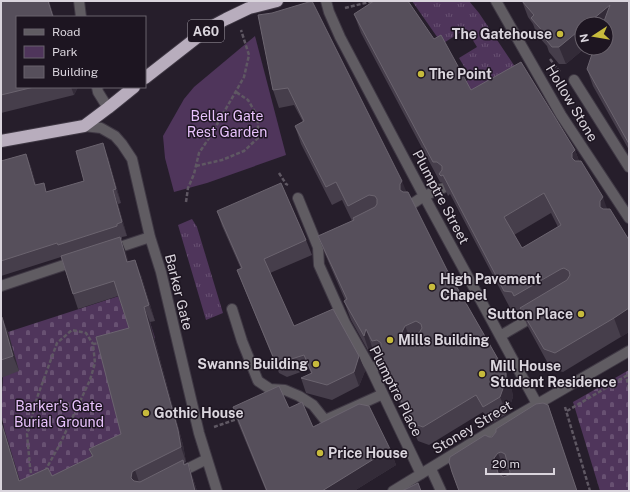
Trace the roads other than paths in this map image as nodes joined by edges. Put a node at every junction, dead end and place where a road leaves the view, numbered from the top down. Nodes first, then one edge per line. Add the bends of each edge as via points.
1 (79, 1) edge
2 (277, 1) edge
3 (326, 1) edge
4 (496, 1) edge
5 (81, 16) edge
6 (146, 77) edge
7 (574, 80) road end
8 (97, 88) edge
9 (133, 88) edge
10 (108, 108) junction
11 (84, 126) junction
12 (1, 141) edge
13 (629, 167) edge
14 (596, 168) junction
15 (585, 175) edge
16 (443, 188) edge
17 (424, 196) junction
18 (298, 198) dead end
19 (412, 204) edge
20 (625, 216) edge
21 (150, 237) junction
22 (103, 253) edge
23 (88, 258) edge
24 (1, 286) edge
25 (232, 309) dead end
26 (545, 310) edge
27 (500, 336) junction
28 (629, 351) edge
29 (382, 364) edge
30 (371, 369) junction
31 (383, 394) junction
32 (537, 404) junction
33 (491, 431) junction
34 (494, 442) edge
35 (206, 460) junction
36 (431, 468) junction
37 (421, 474) junction
38 (171, 477) edge
39 (217, 491) edge
40 (392, 491) edge
41 (440, 491) edge

1 - 5 street
2 - 6 highway, A60 via 249,8 210,28
3 - 17 street, Plumptre Street via 340,37
4 - 14 street, Hollow Stone via 561,115
7 - 13 street via 623,149
8 - 10 street
9 - 10 highway
10 - 11 highway
11 - 12 highway
11 - 21 street, Barker Gate via 101,128 115,136 132,159
14 - 15 street
14 - 20 street, Hollow Stone
16 - 17 street
17 - 19 street
17 - 27 street, Plumptre Street
18 - 30 street, Plumptre Place via 318,247 319,265 345,323
21 - 22 street
21 - 35 street, Barker Gate via 161,272
23 - 24 street
25 - 31 street via 258,381 270,389 284,390 299,396 313,405 325,420
26 - 27 street
27 - 32 street, Plumptre Street
28 - 32 street, Stoney Street
29 - 30 street
30 - 31 street, Plumptre Place
31 - 37 street, Plumptre Place
32 - 33 street, Stoney Street
33 - 34 street
33 - 36 street, Stoney Street
35 - 38 street
35 - 39 street, Barker Gate
36 - 37 street, Stoney Street
36 - 41 street
37 - 40 street, Stoney Street

